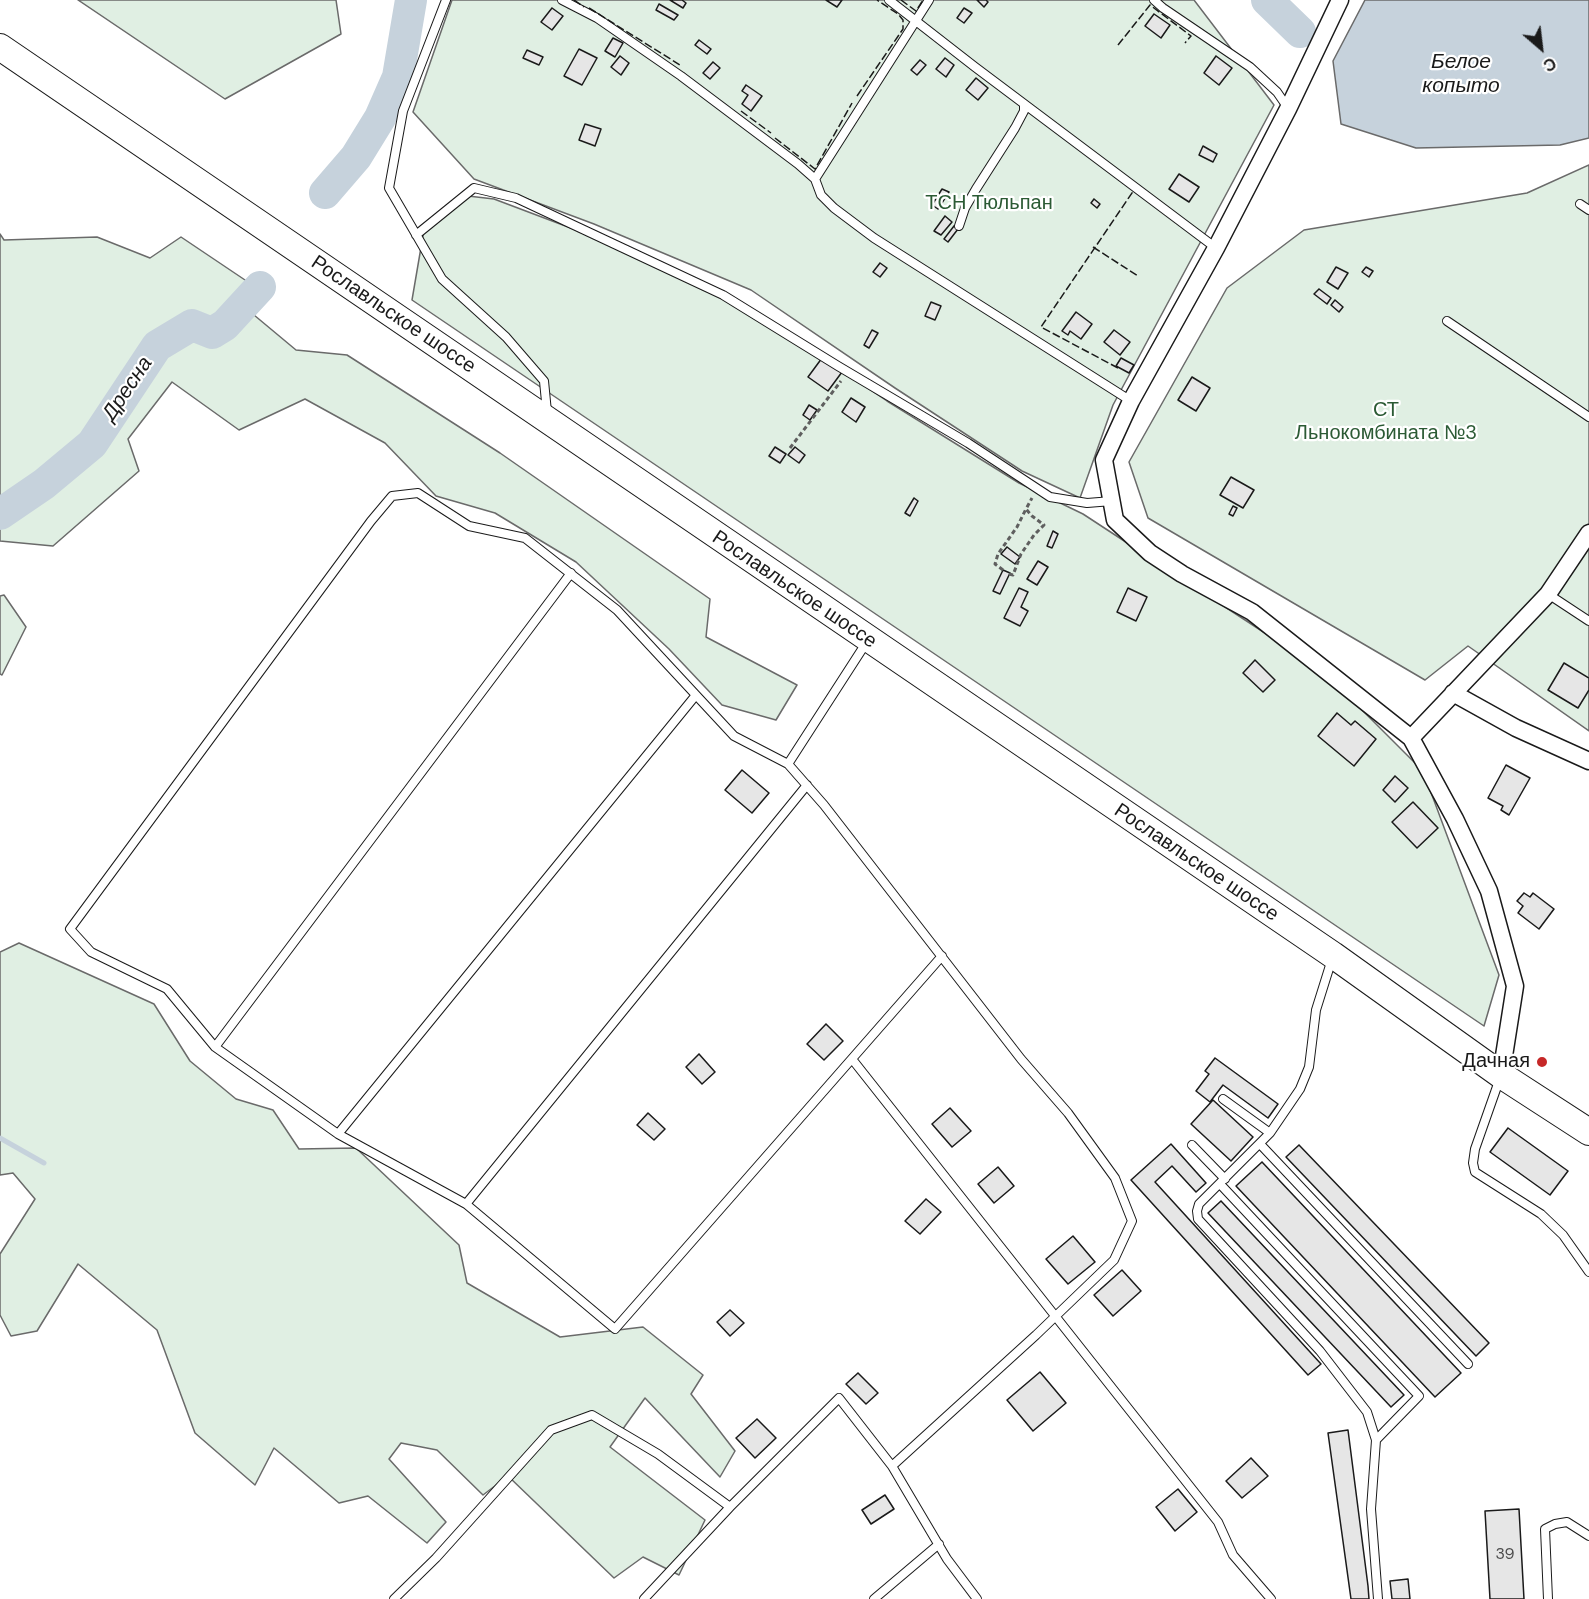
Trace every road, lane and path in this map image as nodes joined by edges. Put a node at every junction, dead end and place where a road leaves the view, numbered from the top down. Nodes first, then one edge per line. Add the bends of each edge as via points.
1 (446, 0) edge
2 (562, 0) edge
3 (889, 0) edge
4 (929, 0) edge
5 (1154, 0) edge
6 (1340, 0) edge
7 (915, 21) junction
8 (0, 47) edge
9 (1024, 104) junction
10 (1288, 109) junction
11 (815, 179) junction
12 (1580, 204) dead end
13 (1589, 210) edge
14 (959, 226) dead end
15 (416, 235) junction
16 (1216, 248) junction
17 (1447, 321) dead end
18 (848, 372) junction
19 (1131, 401) junction
20 (1589, 417) edge
21 (547, 421) junction
22 (790, 448) dead end
23 (1039, 489) junction
24 (1112, 501) junction
25 (1026, 509) junction
26 (1589, 533) edge
27 (1003, 570) dead end
28 (571, 573) junction
29 (1009, 574) dead end
30 (1548, 594) junction
31 (1589, 621) edge
32 (868, 640) junction
33 (1453, 693) junction
34 (696, 694) junction
35 (1411, 738) junction
36 (1589, 761) edge
37 (788, 764) junction
38 (807, 785) junction
39 (1333, 955) junction
40 (942, 956) junction
41 (215, 1047) junction
42 (852, 1059) junction
43 (1501, 1075) junction
44 (1223, 1099) dead end
45 (1589, 1132) edge
46 (1270, 1133) junction
47 (338, 1134) junction
48 (1260, 1144) junction
49 (1192, 1145) dead end
50 (1222, 1181) junction
51 (466, 1204) junction
52 (1589, 1272) edge
53 (1056, 1316) junction
54 (1468, 1364) dead end
55 (1376, 1440) junction
56 (892, 1466) junction
57 (730, 1507) junction
58 (1589, 1536) edge
59 (939, 1544) junction
60 (394, 1599) edge
61 (644, 1599) edge
62 (874, 1599) edge
63 (977, 1599) edge
64 (1271, 1599) edge
65 (1378, 1599) edge
66 (1548, 1599) edge

1 - 15 lane via 403,111 389,188
2 - 11 lane via 597,18 681,76
3 - 7 lane
4 - 7 lane
5 - 10 lane via 1250,68 1277,92
6 - 10 street
7 - 9 lane
7 - 11 lane
8 - 21 main road, Рославльское шоссе
9 - 14 lane via 1016,128 965,208
9 - 16 lane
10 - 16 street
11 - 19 lane via 821,195 834,208 874,238
12 - 13 lane
15 - 18 lane via 474,188 516,198 723,295
15 - 21 lane via 442,279 506,337 544,381
16 - 19 street
17 - 20 lane
18 - 22 path
18 - 23 lane
19 - 24 street via 1104,460
21 - 32 main road, Рославльское шоссе
23 - 24 lane via 1050,497 1087,503
23 - 25 path
24 - 35 street via 1116,520 1150,553 1252,612
25 - 27 path via 994,564
25 - 29 path via 1044,525 1021,554 1013,575
26 - 30 street
28 - 34 lane via 617,610
28 - 41 lane
28 - 41 lane via 525,538 469,526 418,493 393,496 371,521 70,929 91,952 167,989
30 - 31 lane
30 - 33 street
32 - 37 lane
32 - 39 main road, Рославльское шоссе
33 - 35 street
33 - 36 street via 1516,728
34 - 37 lane via 734,736
34 - 47 lane
35 - 43 street via 1489,891 1515,986
37 - 38 lane
38 - 40 lane
38 - 51 lane
39 - 43 main road, Рославльское шоссе
39 - 46 lane via 1316,1010 1309,1067 1300,1089
40 - 42 lane
40 - 53 lane via 1115,1178 1132,1221 1114,1260
41 - 47 lane
42 - 51 lane via 615,1329
42 - 53 lane
43 - 45 main road, Рославльское шоссе
43 - 52 lane via 1475,1149 1475,1172 1541,1214 1563,1235
44 - 46 lane
46 - 48 lane
47 - 51 lane
48 - 50 lane
48 - 54 lane
49 - 50 lane
50 - 55 lane via 1198,1204 1198,1219 1320,1351 1367,1412
50 - 55 lane via 1419,1396
53 - 56 lane
53 - 64 lane via 1218,1522 1233,1556
55 - 65 lane via 1371,1509
56 - 57 lane via 839,1398
56 - 59 lane
57 - 60 lane via 658,1454 592,1415 551,1430
57 - 61 lane
58 - 66 lane via 1567,1522 1545,1529
59 - 62 lane
59 - 63 lane

